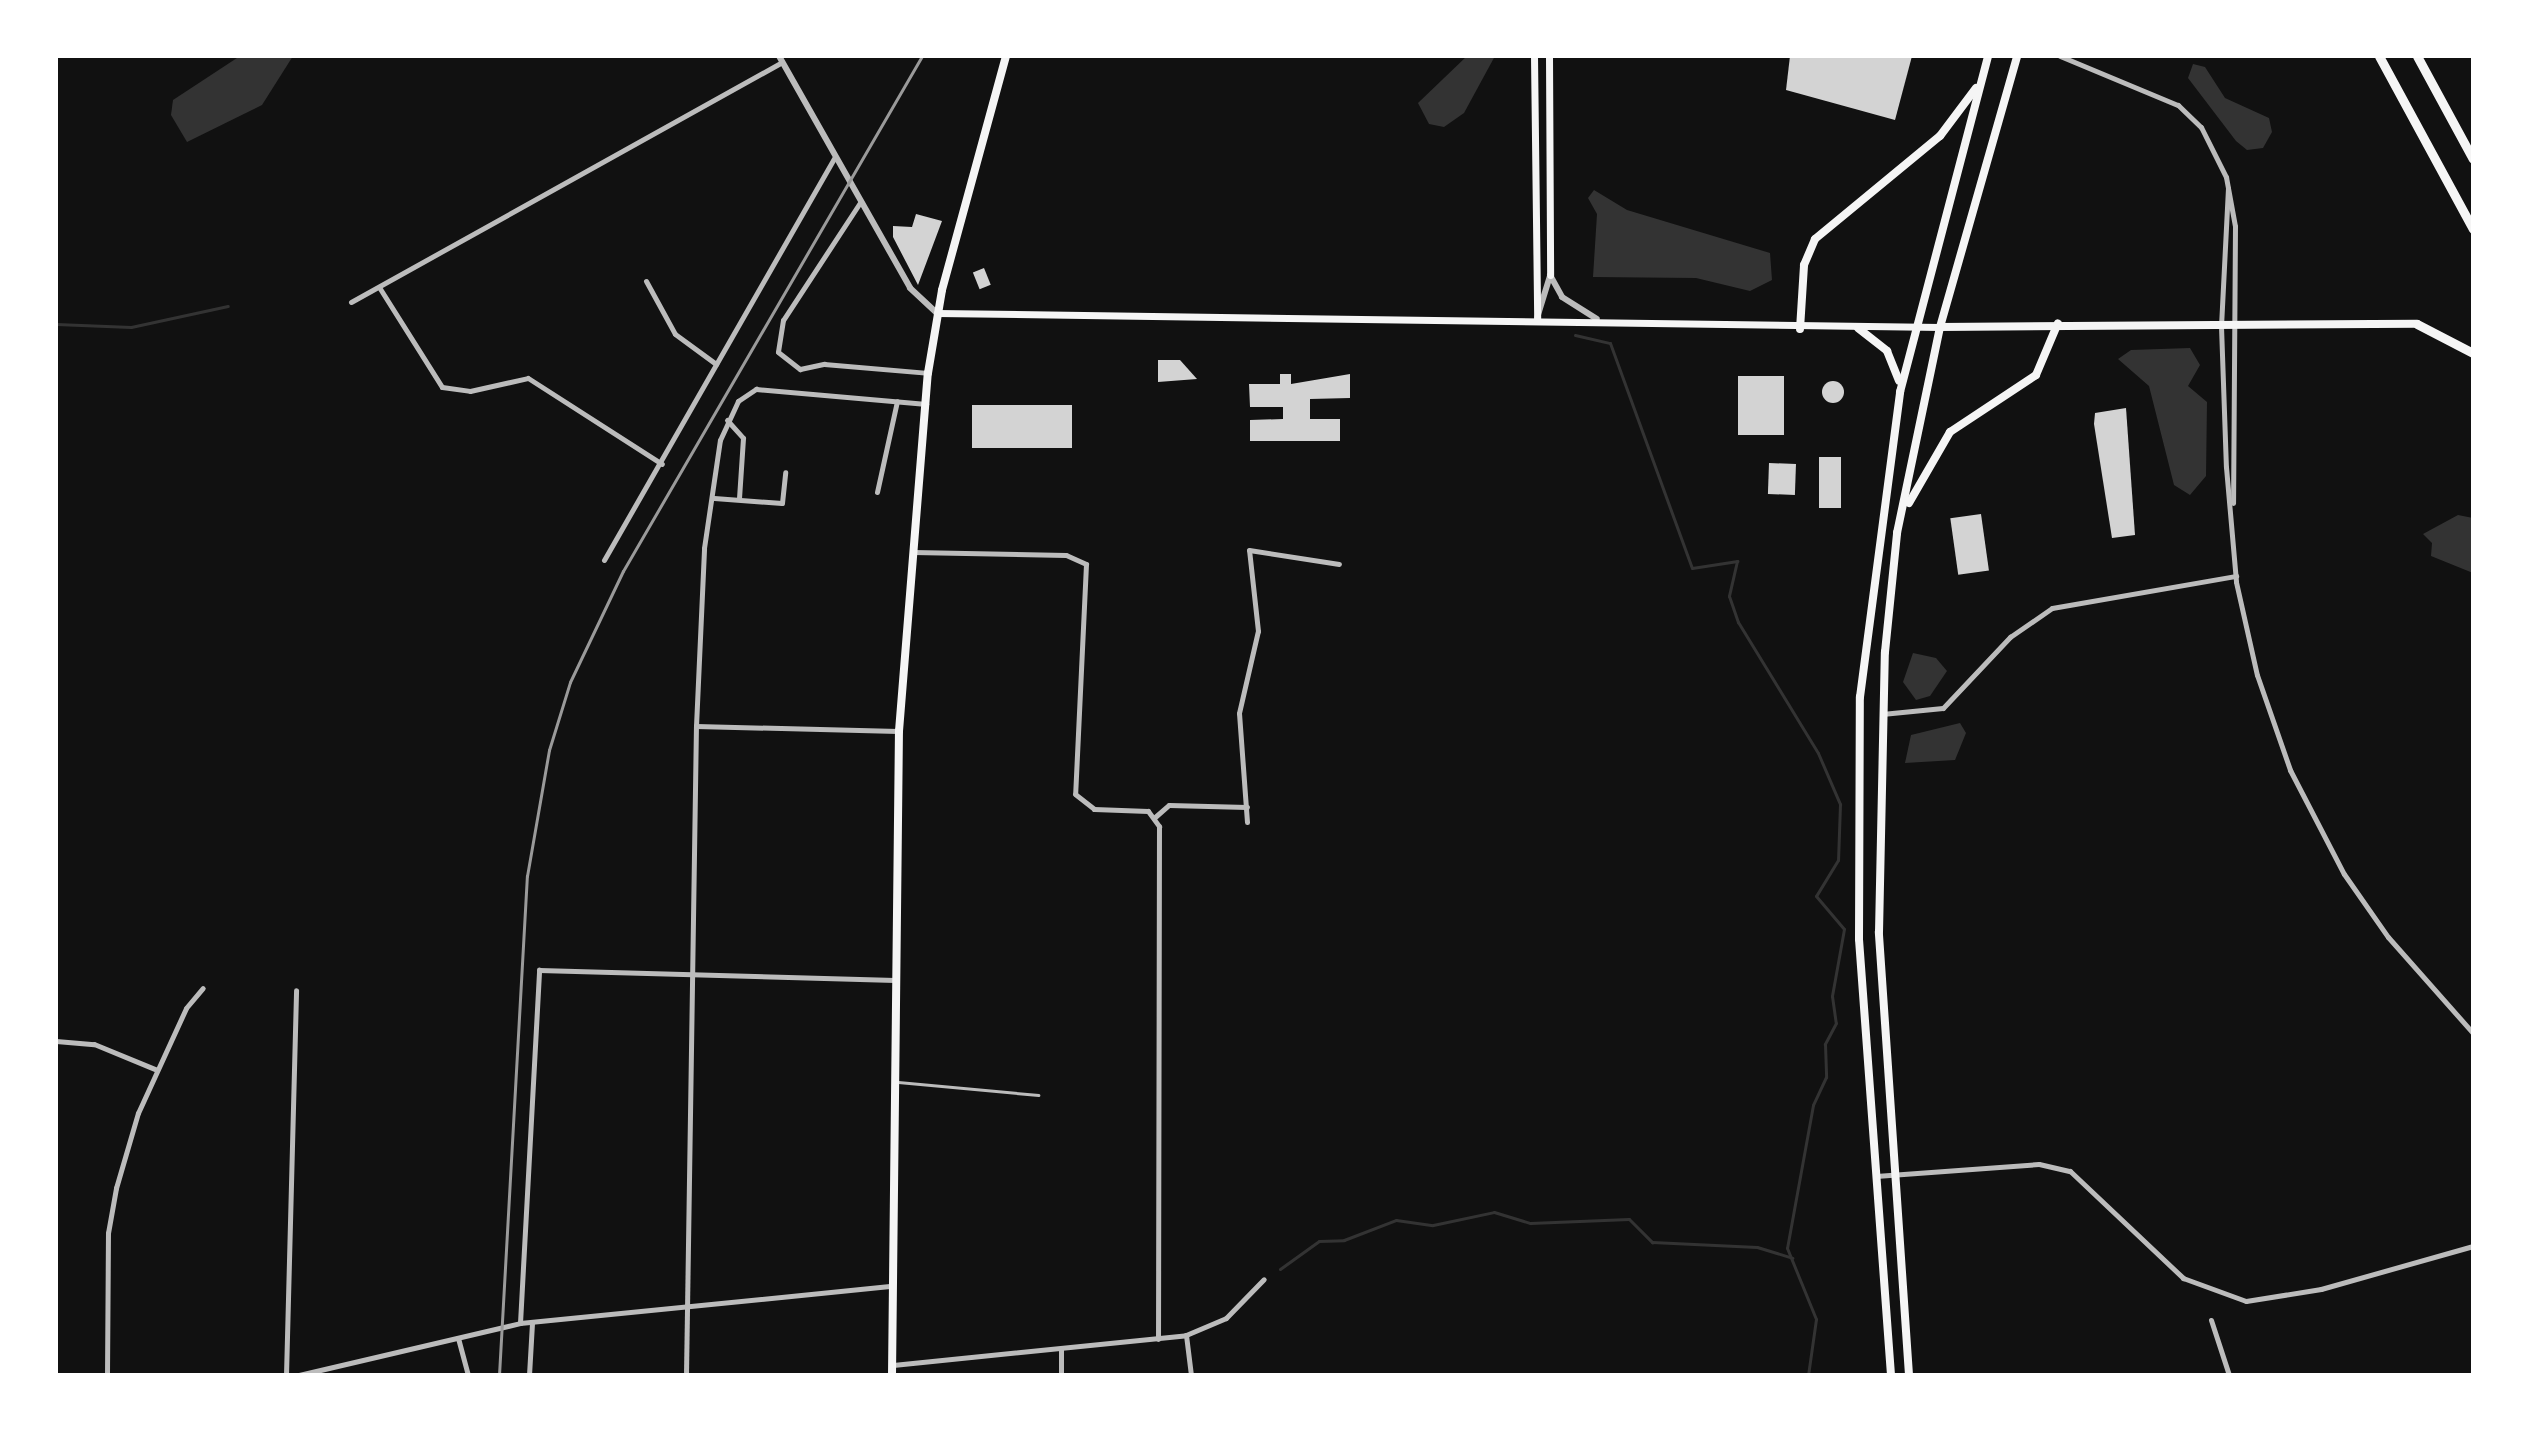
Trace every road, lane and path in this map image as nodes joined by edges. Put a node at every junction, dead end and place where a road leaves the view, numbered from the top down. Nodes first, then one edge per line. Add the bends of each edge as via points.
1 (1006, 56) edge
2 (1534, 56) edge
3 (1549, 56) edge
4 (1988, 56) edge
5 (2017, 56) edge
6 (2060, 56) edge
7 (2379, 56) edge
8 (2417, 56) edge
9 (781, 59) edge
10 (1982, 76) junction
11 (835, 156) junction
12 (2473, 159) edge
13 (2228, 188) junction
14 (861, 201) junction
15 (2473, 229) edge
16 (1550, 275) junction
17 (646, 281) dead end
18 (379, 287) junction
19 (351, 302) dead end
20 (937, 313) junction
21 (1537, 318) junction
22 (1597, 319) junction
23 (2058, 323) junction
24 (2417, 324) joint
25 (2236, 325) junction
26 (2221, 326) junction
27 (1914, 327) junction
28 (1940, 327) junction
29 (1858, 328) junction
30 (1800, 329) junction
31 (2473, 353) edge
32 (716, 364) junction
33 (928, 373) junction
34 (1900, 392) junction
35 (897, 401) junction
36 (926, 404) junction
37 (727, 420) junction
38 (662, 464) junction
39 (785, 472) dead end
40 (877, 492) dead end
41 (714, 498) junction
42 (739, 499) junction
43 (2232, 523) junction
44 (1897, 533) junction
45 (912, 552) junction
46 (604, 560) dead end
47 (1339, 564) dead end
48 (2236, 576) junction
49 (1881, 714) junction
50 (696, 726) junction
51 (899, 731) junction
52 (1247, 807) junction
53 (1156, 820) junction
54 (1247, 822) dead end
55 (691, 974) junction
56 (895, 980) junction
57 (203, 988) dead end
58 (296, 990) dead end
59 (2473, 1033) edge
60 (56, 1041) edge
61 (157, 1070) junction
62 (894, 1081) junction
63 (1038, 1095) dead end
64 (1896, 1173) junction
65 (1875, 1176) junction
66 (2473, 1246) edge
67 (1264, 1279) dead end
68 (892, 1286) junction
69 (687, 1306) junction
70 (2211, 1320) dead end
71 (520, 1323) junction
72 (532, 1323) junction
73 (1186, 1335) junction
74 (458, 1338) junction
75 (1158, 1339) junction
76 (1061, 1349) junction
77 (892, 1370) edge
78 (107, 1375) edge
79 (286, 1375) edge
80 (299, 1375) edge
81 (468, 1375) edge
82 (529, 1375) edge
83 (686, 1375) edge
84 (1061, 1375) edge
85 (1191, 1375) edge
86 (1891, 1375) edge
87 (1909, 1375) edge
88 (2229, 1375) edge

1 - 20 main road
2 - 21 main road
3 - 16 main road
4 - 10 main road
5 - 28 main road
6 - 13 street via 2178,105 2201,127
7 - 15 highway
8 - 12 highway
9 - 11 street
9 - 18 street
10 - 27 main road
10 - 30 main road via 1940,136 1815,239 1804,265
11 - 14 street
11 - 32 street
13 - 25 street
13 - 26 street
14 - 20 street via 910,288
14 - 33 street via 783,320 778,352 800,369 824,364
16 - 21 street
16 - 22 street via 1561,296
17 - 32 street via 675,334
18 - 19 street
18 - 38 street via 442,387 460,392 518,378 538,382 580,417
20 - 21 main road
20 - 33 main road
21 - 22 main road
22 - 30 main road
23 - 26 main road
23 - 28 main road
23 - 44 main road via 2036,375 1937,446
24 - 25 main road
24 - 31 highway
25 - 26 main road
25 - 43 street
26 - 43 street
27 - 28 main road
27 - 29 main road
27 - 34 main road
28 - 44 main road
29 - 30 main road
29 - 34 main road via 1896,364
32 - 38 street
33 - 36 main road
34 - 65 main road via 1860,708 1859,939
35 - 36 street
35 - 37 street via 756,389
35 - 40 street
36 - 45 main road
37 - 41 street
37 - 42 street via 743,438
38 - 46 street
39 - 42 street via 782,503
41 - 42 street
41 - 50 street via 704,548
43 - 48 street
44 - 49 main road
45 - 51 main road
45 - 53 street via 1066,555 1086,564 1074,785 1078,800 1094,809 1141,809
47 - 52 street via 1249,550 1258,631 1239,713
48 - 49 street via 2059,605 2026,623 1943,708
48 - 59 street via 2269,714 2316,824 2382,929
49 - 64 main road via 1879,932
50 - 51 street
50 - 55 street
51 - 56 main road
52 - 53 street via 1172,804
52 - 54 street
53 - 75 street
55 - 56 street
55 - 69 street
55 - 71 street via 539,970
56 - 62 main road
57 - 61 street
58 - 79 street
60 - 61 street via 94,1044
61 - 78 street via 127,1143 108,1233
62 - 63 lane
62 - 68 main road
64 - 65 street
64 - 66 street via 2039,1164 2070,1171 2183,1278 2246,1301 2336,1285
64 - 87 main road
65 - 86 main road
67 - 73 street via 1229,1316
68 - 69 street
68 - 77 main road
69 - 72 street
69 - 83 street
70 - 88 street
71 - 72 street
71 - 74 street
72 - 82 street
73 - 75 street
73 - 85 street
74 - 80 street
74 - 81 street
75 - 76 street
76 - 77 street
76 - 84 street

